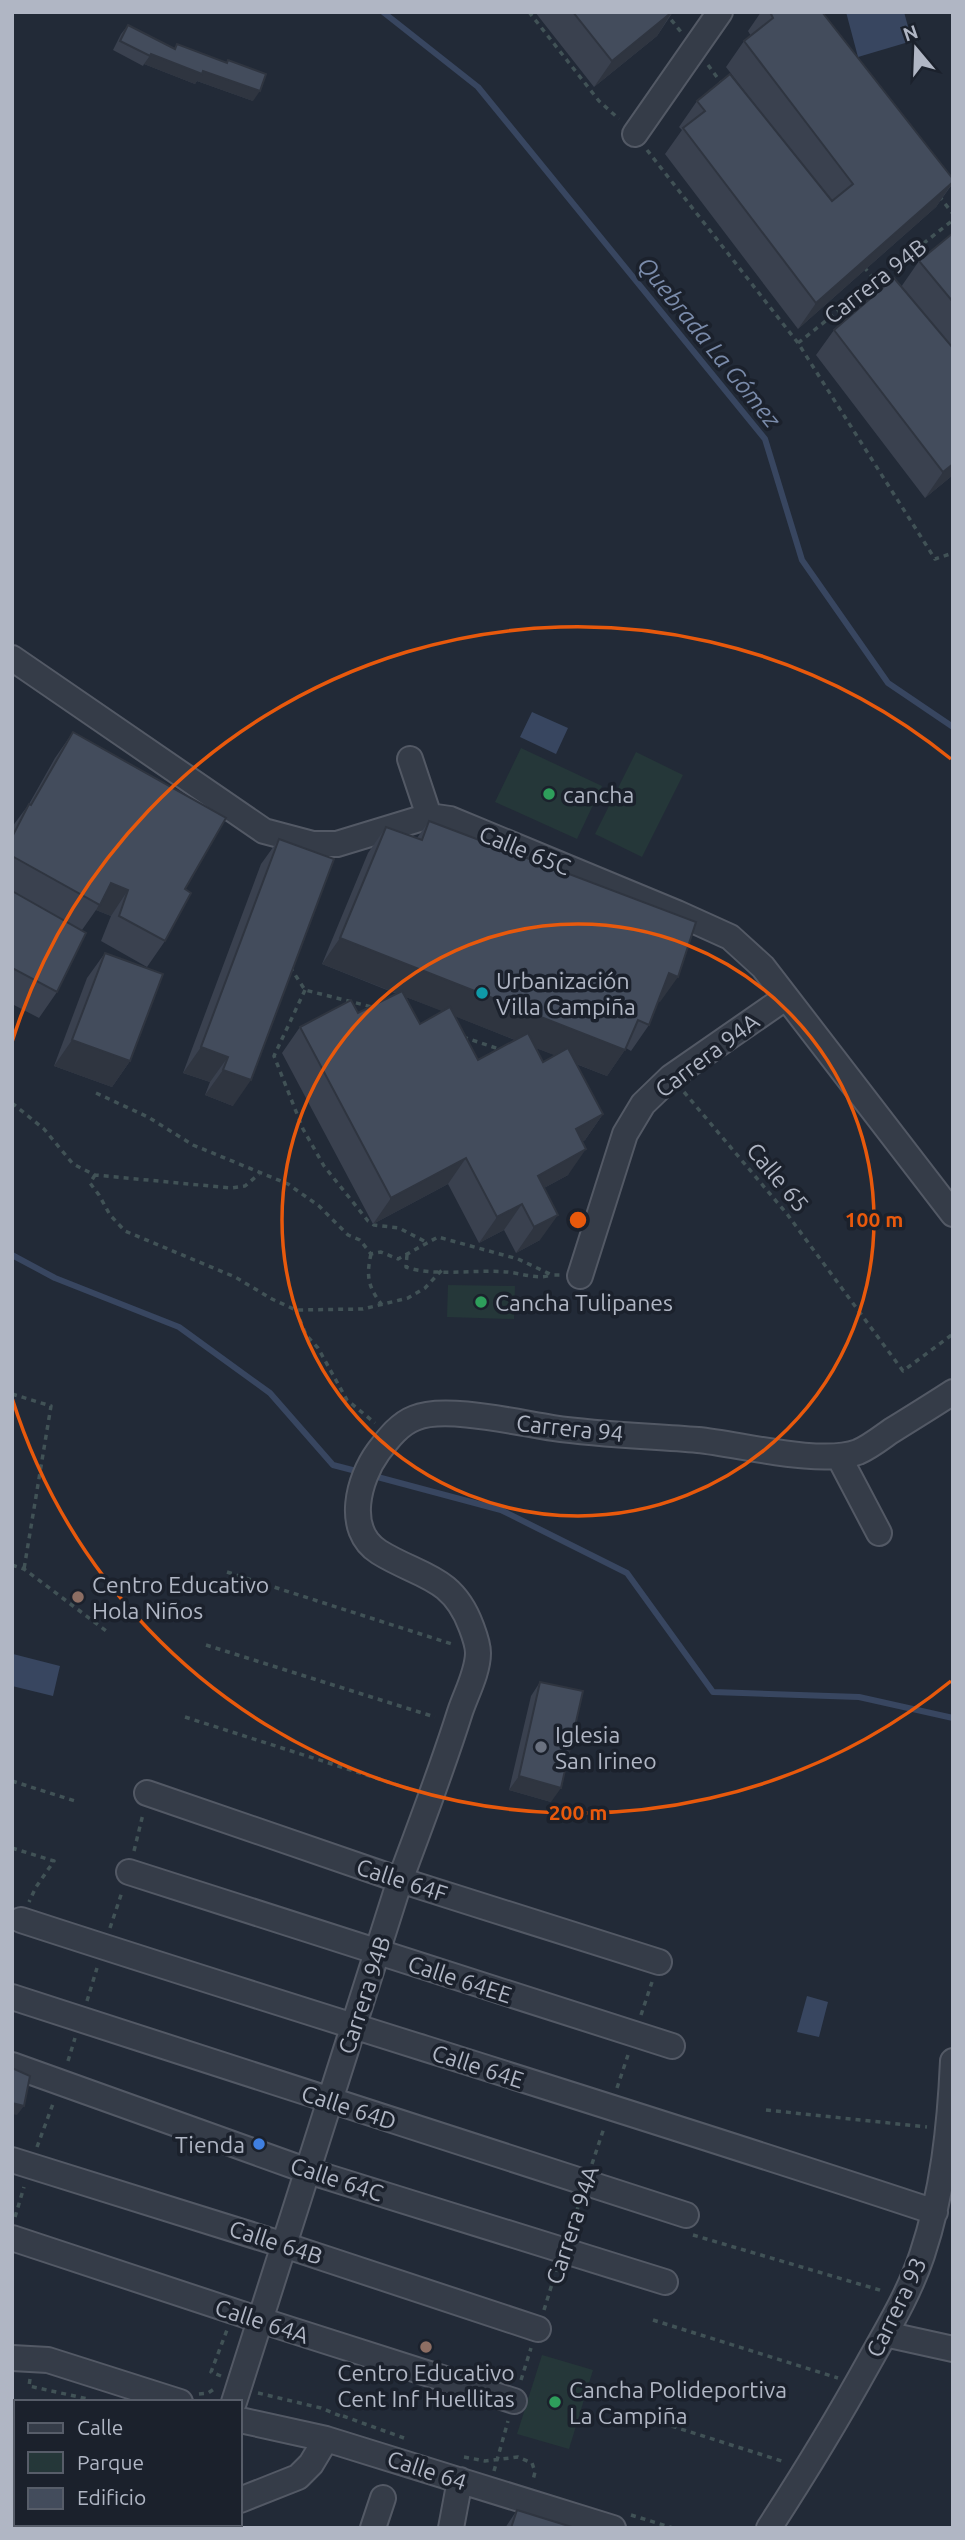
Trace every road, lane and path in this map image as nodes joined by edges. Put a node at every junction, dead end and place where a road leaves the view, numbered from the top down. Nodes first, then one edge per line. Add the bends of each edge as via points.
1 (529, 12) edge
2 (665, 12) edge
3 (720, 12) edge
4 (694, 48) junction
5 (727, 90) edge
6 (635, 134) junction
7 (937, 192) edge
8 (953, 214) edge
9 (953, 220) edge
10 (859, 260) edge
11 (875, 281) junction
12 (884, 291) edge
13 (798, 343) junction
14 (953, 553) edge
15 (12, 659) edge
16 (410, 759) dead end
17 (429, 816) junction
18 (289, 965) edge
19 (305, 990) junction
20 (785, 998) junction
21 (382, 1010) edge
22 (461, 1036) edge
23 (514, 1054) edge
24 (671, 1077) junction
25 (96, 1093) dead end
26 (12, 1103) edge
27 (259, 1174) junction
28 (95, 1175) junction
29 (953, 1214) edge
30 (426, 1242) junction
31 (371, 1254) junction
32 (407, 1255) junction
33 (442, 1270) junction
34 (552, 1275) junction
35 (580, 1276) joint
36 (382, 1305) junction
37 (296, 1310) junction
38 (953, 1334) edge
39 (953, 1392) edge
40 (12, 1394) edge
41 (379, 1451) junction
42 (839, 1457) junction
43 (879, 1532) dead end
44 (12, 1565) edge
45 (23, 1569) junction
46 (227, 1572) dead end
47 (109, 1633) dead end
48 (206, 1645) dead end
49 (478, 1652) junction
50 (185, 1717) dead end
51 (456, 1724) junction
52 (12, 1781) edge
53 (147, 1793) dead end
54 (432, 1796) junction
55 (75, 1801) dead end
56 (12, 1848) edge
57 (54, 1861) dead end
58 (129, 1872) dead end
59 (400, 1880) junction
60 (21, 1920) dead end
61 (377, 1953) junction
62 (659, 1962) joint
63 (12, 1997) edge
64 (354, 2026) junction
65 (635, 2035) junction
66 (671, 2046) dead end
67 (953, 2062) edge
68 (12, 2065) edge
69 (330, 2101) junction
70 (610, 2108) junction
71 (766, 2110) dead end
72 (950, 2129) junction
73 (12, 2160) edge
74 (308, 2171) junction
75 (586, 2183) junction
76 (935, 2212) junction
77 (683, 2223) joint
78 (12, 2238) edge
79 (284, 2245) junction
80 (563, 2250) junction
81 (665, 2282) dead end
82 (905, 2297) junction
83 (234, 2312) junction
84 (260, 2320) junction
85 (653, 2320) dead end
86 (537, 2329) junction
87 (885, 2334) junction
88 (12, 2340) edge
89 (953, 2349) edge
90 (12, 2358) edge
91 (48, 2360) junction
92 (857, 2384) junction
93 (236, 2395) edge
94 (187, 2398) edge
95 (514, 2401) junction
96 (624, 2411) dead end
97 (344, 2416) junction
98 (242, 2420) edge
99 (331, 2440) junction
100 (415, 2442) dead end
101 (459, 2468) junction
102 (808, 2469) junction
103 (528, 2488) dead end
104 (489, 2490) junction
105 (383, 2498) dead end
106 (242, 2499) edge
107 (373, 2528) edge
108 (451, 2528) edge
109 (613, 2528) edge
110 (769, 2528) edge

1 - 6 path via 599,101
2 - 4 path
3 - 4 street
4 - 5 path
4 - 6 street
6 - 13 path
7 - 8 path
9 - 11 path, Carrera 94B
10 - 11 path
11 - 12 path
11 - 13 path, Carrera 94B
13 - 14 path via 935,559
15 - 17 street via 264,831 313,844 337,844
16 - 17 street
17 - 20 street, Calle 65C via 450,819 730,937 763,967
18 - 19 path
19 - 21 path
19 - 30 path via 274,1056 303,1129 324,1166 368,1221 399,1228
20 - 24 street, Carrera 94A
20 - 29 street, Calle 65C
22 - 23 path
24 - 35 street, Carrera 94A via 643,1104 625,1134
24 - 38 path, Calle 65 via 787,1214 903,1371
25 - 27 path
26 - 28 path via 44,1129 73,1164
27 - 28 path via 245,1186 231,1188
27 - 31 path via 288,1184 319,1206
28 - 37 path via 90,1183 125,1231 236,1277
30 - 32 path
30 - 34 path via 438,1237 518,1259
31 - 32 path via 381,1252 398,1259
31 - 36 path via 368,1280
32 - 33 path via 406,1267
33 - 34 path
33 - 36 path via 408,1298
34 - 35 path
36 - 37 path
37 - 41 path via 306,1335 347,1399 374,1420
39 - 42 street, Carrera 94 via 860,1451
40 - 45 path via 51,1406
41 - 42 street, Carrera 94 via 415,1417 459,1414 575,1431
41 - 49 street, Carrera 94 via 358,1501 366,1539 377,1551 433,1577 451,1593 468,1617
42 - 43 street
44 - 45 path
45 - 47 path
46 - 49 path
48 - 51 path
49 - 51 street, Carrera 94B
50 - 54 path
51 - 54 street, Carrera 94B
52 - 55 path
53 - 59 street, Calle 64F
54 - 59 street, Carrera 94B
56 - 57 path
58 - 61 street, Calle 64EE
59 - 61 street, Carrera 94B
59 - 62 street, Calle 64F
60 - 64 street, Calle 64E
61 - 64 street, Carrera 94B
61 - 65 street, Calle 64EE
62 - 65 path, Carrera 94A
63 - 69 street, Calle 64D
64 - 69 street, Carrera 94B
64 - 70 street, Calle 64E
65 - 66 street, Calle 64EE
65 - 70 path, Carrera 94A
67 - 72 street, Carrera 93
68 - 74 street, Calle 64C
69 - 74 street, Carrera 94B
69 - 75 street, Calle 64D
70 - 75 path, Carrera 94A
70 - 76 street, Calle 64E
71 - 72 path
72 - 76 street, Carrera 93
73 - 79 street, Calle 64B
74 - 79 street, Carrera 94B
74 - 80 street, Calle 64C
75 - 77 street, Calle 64D
75 - 80 path, Carrera 94A
76 - 82 street, Carrera 93
77 - 82 path
78 - 83 street, Calle 64A
79 - 84 street, Carrera 94B
79 - 86 street, Calle 64B
80 - 81 street, Calle 64C
80 - 86 path, Carrera 94A
82 - 87 street, Carrera 93
83 - 84 street, Calle 64A
83 - 94 path via 211,2372 221,2376 219,2381 208,2393
84 - 93 street, Carrera 94B
84 - 95 street, Calle 64A
85 - 92 path
86 - 95 path, Carrera 94A
87 - 89 street
87 - 92 street, Carrera 93
88 - 91 street
90 - 91 street
91 - 94 street
92 - 102 street, Carrera 93
93 - 97 path
95 - 104 path, Carrera 94A
96 - 102 path
97 - 99 path
97 - 100 path
98 - 99 street, Calle 64
99 - 101 street, Calle 64
99 - 106 street via 298,2477
101 - 103 path via 518,2457 532,2463 535,2472
101 - 104 street, Calle 64
101 - 108 street
102 - 110 street, Carrera 93
104 - 109 street, Calle 64
105 - 107 street

